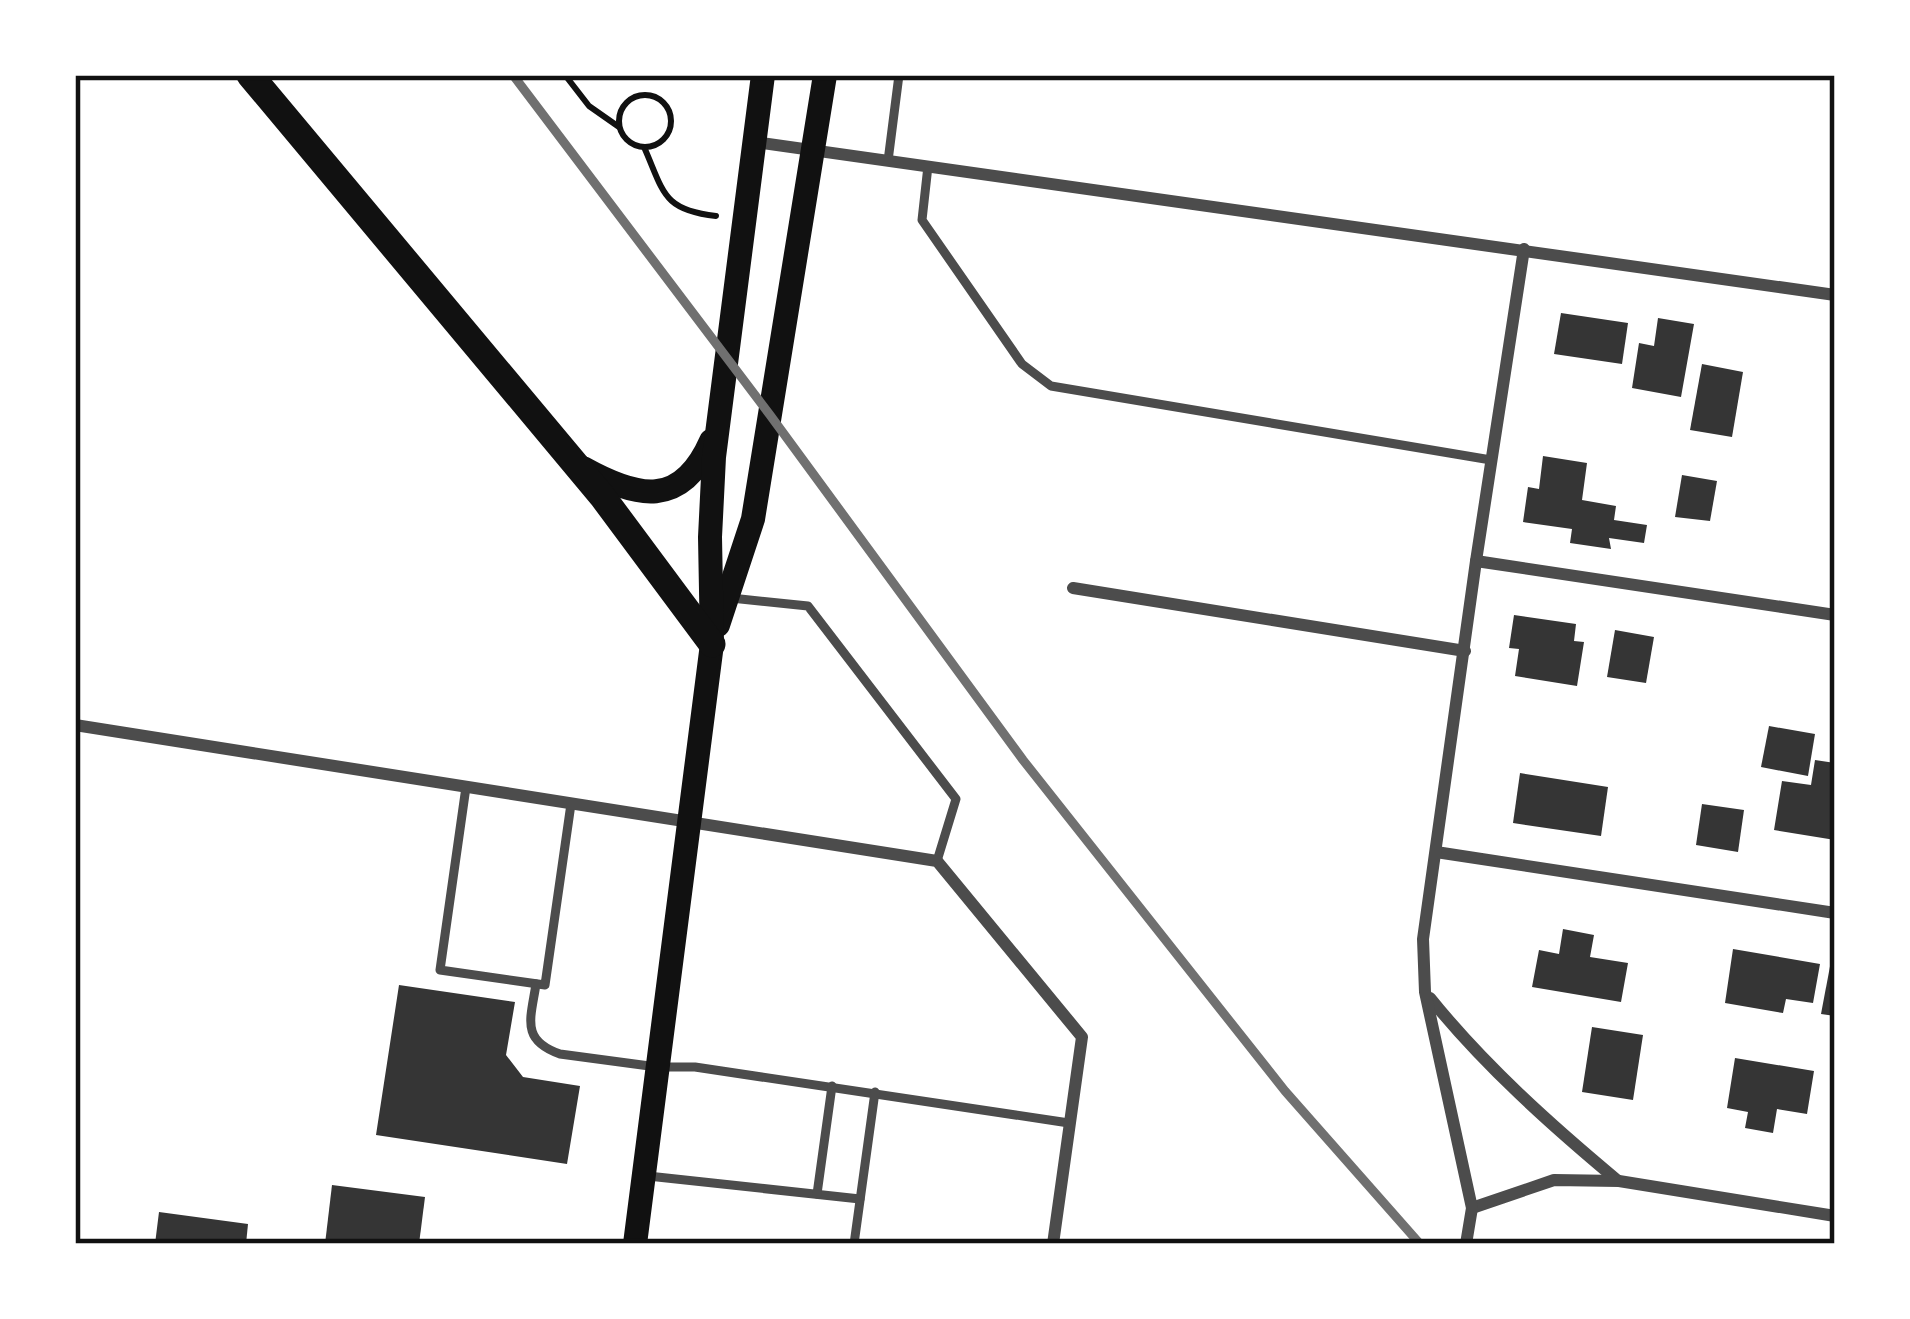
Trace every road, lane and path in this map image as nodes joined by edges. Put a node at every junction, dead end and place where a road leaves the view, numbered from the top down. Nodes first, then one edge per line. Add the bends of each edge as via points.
1 (250, 75) edge
2 (565, 75) edge
3 (763, 75) edge
4 (825, 75) edge
5 (899, 75) edge
6 (619, 127) junction
7 (754, 142) junction
8 (644, 147) junction
9 (813, 151) junction
10 (888, 161) junction
11 (928, 166) junction
12 (745, 220) junction
13 (1524, 249) junction
14 (1835, 295) edge
15 (722, 411) junction
16 (1491, 460) junction
17 (576, 464) junction
18 (1476, 561) junction
19 (1073, 588) dead end
20 (719, 597) junction
21 (1835, 615) edge
22 (712, 644) junction
23 (1465, 651) junction
24 (75, 725) edge
25 (466, 787) junction
26 (571, 804) junction
27 (688, 822) junction
28 (1436, 852) junction
29 (937, 861) junction
30 (1835, 913) edge
31 (536, 984) junction
32 (1425, 992) junction
33 (656, 1067) junction
34 (832, 1086) junction
35 (875, 1092) junction
36 (1069, 1123) junction
37 (643, 1175) junction
38 (1619, 1181) junction
39 (817, 1194) junction
40 (860, 1199) junction
41 (1472, 1208) junction
42 (1835, 1216) edge
43 (635, 1244) edge
44 (854, 1244) edge
45 (1053, 1244) edge
46 (1466, 1244) edge

1 - 17 main road
2 - 6 path
3 - 7 main road
4 - 9 main road
5 - 10 lane
6 - 8 path
6 - 8 path via 633,98 664,104 670,128
7 - 9 street
7 - 12 main road
8 - 12 path via 673,205
9 - 10 street
9 - 20 main road via 753,519
10 - 11 street
11 - 13 street
11 - 16 lane via 922,220 1022,364 1051,386
12 - 15 main road
13 - 14 street
13 - 16 street
15 - 17 main road via 701,462 655,493 623,489
15 - 20 main road via 714,457
16 - 18 street
17 - 22 main road
18 - 21 street
18 - 23 street
19 - 23 street
20 - 22 main road
20 - 29 lane via 808,606 956,799
22 - 27 main road
23 - 28 street
24 - 25 street
25 - 26 street
25 - 31 lane via 440,970
26 - 27 street
26 - 31 lane via 545,986
27 - 29 street
27 - 33 main road
28 - 30 street
28 - 32 street
29 - 36 street via 1082,1036
31 - 33 lane via 530,1025 545,1049
32 - 38 street via 1458,1033
32 - 41 street
33 - 34 lane
33 - 37 main road
34 - 35 lane
34 - 39 lane
35 - 36 lane
35 - 40 lane
36 - 45 street
37 - 39 lane
37 - 43 main road
38 - 41 street via 1555,1180
38 - 42 street
39 - 40 lane
40 - 44 lane
41 - 46 street

